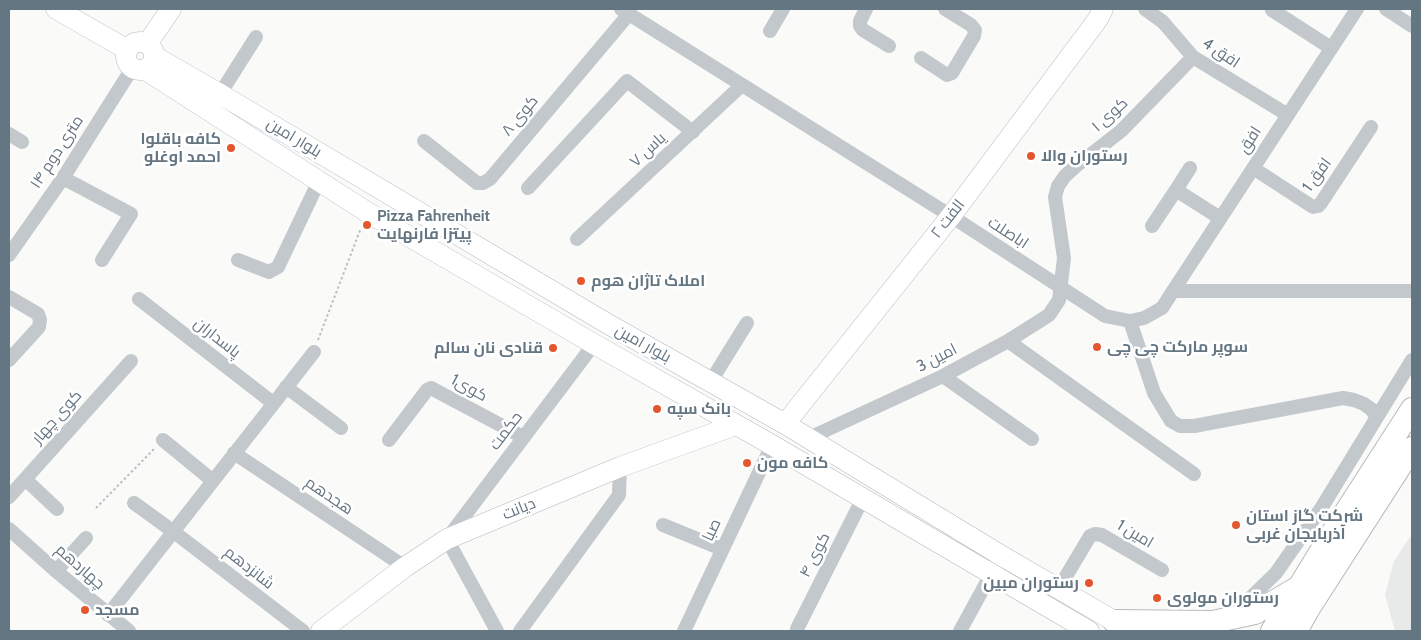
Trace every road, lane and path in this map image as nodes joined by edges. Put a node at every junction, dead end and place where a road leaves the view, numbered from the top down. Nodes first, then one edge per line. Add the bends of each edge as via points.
1 (56, 9) edge
2 (171, 9) edge
3 (783, 9) edge
4 (866, 9) edge
5 (945, 9) edge
6 (1103, 9) edge
7 (1145, 9) edge
8 (1357, 9) edge
9 (1386, 9) edge
10 (1272, 10) dead end
11 (625, 11) edge
12 (1412, 26) edge
13 (770, 31) dead end
14 (256, 37) dead end
15 (889, 46) dead end
16 (1331, 48) junction
17 (141, 57) junction
18 (1193, 57) junction
19 (920, 58) dead end
20 (742, 85) junction
21 (220, 94) junction
22 (1288, 115) junction
23 (1371, 127) dead end
24 (693, 132) junction
25 (9, 134) edge
26 (424, 141) dead end
27 (22, 142) dead end
28 (1190, 168) dead end
29 (1253, 168) junction
30 (63, 178) junction
31 (319, 181) junction
32 (528, 188) dead end
33 (1176, 190) junction
34 (367, 212) junction
35 (951, 216) junction
36 (1220, 218) junction
37 (1152, 226) dead end
38 (577, 239) dead end
39 (9, 255) edge
40 (102, 260) dead end
41 (238, 260) dead end
42 (1061, 288) junction
43 (1173, 291) junction
44 (1412, 291) edge
45 (9, 297) edge
46 (139, 300) dead end
47 (1130, 321) junction
48 (746, 323) dead end
49 (608, 324) junction
50 (1008, 341) junction
51 (594, 344) junction
52 (314, 352) joint
53 (9, 360) edge
54 (1412, 360) edge
55 (131, 361) dead end
56 (942, 376) junction
57 (711, 381) junction
58 (286, 388) junction
59 (273, 403) junction
60 (1412, 409) edge
61 (1376, 417) junction
62 (786, 424) junction
63 (736, 425) junction
64 (341, 428) dead end
65 (523, 437) junction
66 (809, 438) junction
67 (1032, 438) dead end
68 (163, 440) joint
69 (389, 440) dead end
70 (772, 445) junction
71 (1412, 448) edge
72 (234, 453) junction
73 (620, 468) junction
74 (1194, 474) dead end
75 (25, 478) junction
76 (213, 481) junction
77 (9, 496) edge
78 (864, 498) junction
79 (134, 503) dead end
80 (1322, 507) junction
81 (96, 508) dead end
82 (57, 509) dead end
83 (663, 525) dead end
84 (9, 529) edge
85 (174, 532) junction
86 (86, 538) dead end
87 (1329, 538) junction
88 (447, 539) junction
89 (722, 549) junction
90 (1002, 556) junction
91 (405, 567) junction
92 (1162, 570) dead end
93 (56, 571) junction
94 (991, 574) junction
95 (1300, 586) junction
96 (1059, 588) junction
97 (1309, 608) junction
98 (108, 615) junction
99 (1213, 622) junction
100 (1123, 626) edge
101 (797, 629) dead end
102 (688, 630) edge
103 (129, 631) edge
104 (303, 631) edge
105 (321, 631) edge
106 (497, 631) edge
107 (520, 631) edge
108 (960, 631) edge
109 (1089, 631) edge
110 (1272, 631) edge
111 (1296, 631) edge
112 (1315, 631) edge

1 - 17 main road, بلوار امین
2 - 17 main road
3 - 13 street
4 - 15 street via 860,26
5 - 19 street via 971,25 976,30 974,36 952,73 947,75
6 - 35 main road, الفت ۲
7 - 18 street, افق 4 via 1163,22
8 - 16 street, افق
9 - 12 street
10 - 16 street
11 - 20 street, اباصلت
11 - 26 street, کوی ۸ via 490,179 477,183
14 - 21 street
16 - 22 street, افق
17 - 21 main road, بلوار امین
17 - 30 street, ۱۴ متری دوم
17 - 31 main road, بلوار امین
18 - 22 street, افق 4
18 - 42 street, کوی ۱ via 1121,131 1076,166 1058,186 1055,197 1064,258
20 - 24 street, یاس ۷
20 - 35 street, اباصلت
21 - 49 main road, بلوار امین
22 - 29 street, افق
23 - 29 street, افق 1 via 1318,206 1314,207
24 - 32 street via 627,81
24 - 38 street, یاس ۷
25 - 27 street
28 - 33 street
29 - 36 street, افق
30 - 39 street, ۱۴ متری دوم
30 - 40 street via 131,214
31 - 34 main road, بلوار امین
31 - 41 street via 274,271
33 - 36 street
33 - 37 street
34 - 51 main road, بلوار امین
34 - 52 path
35 - 42 street, اباصلت
35 - 62 main road, الفت ۲
36 - 43 street, افق
42 - 47 street, اباصلت via 1104,316
42 - 50 street, امین 3 via 1059,300 1049,315
43 - 44 street
43 - 47 street via 1162,308
45 - 53 street via 38,314 40,320 39,327
46 - 59 street, پاسداران
47 - 61 street via 1154,393 1171,421 1180,426 1343,398 1364,404
48 - 57 street
49 - 51 main road
49 - 57 main road, بلوار امین
50 - 56 street, امین 3
50 - 74 street
51 - 63 main road, بلوار امین
51 - 65 street, حکمت
52 - 58 street
54 - 61 street
55 - 75 street, کوی چهار
56 - 66 street, امین 3
56 - 67 street
57 - 62 main road, بلوار امین
58 - 59 street
58 - 64 street
59 - 72 street
60 - 87 main road
61 - 80 street
62 - 66 main road, بلوار امین
63 - 70 main road, بلوار امین
63 - 73 main road, دیانت
65 - 69 street, کوی1 via 431,388
65 - 88 street, حکمت
66 - 90 main road, بلوار امین
68 - 76 street
68 - 81 path
70 - 78 main road, بلوار امین
70 - 89 street, صبا
71 - 97 main road
72 - 76 street
72 - 91 street, هجدهم
73 - 88 main road, دیانت
73 - 107 street via 618,495
75 - 77 street, کوی چهار
75 - 82 street
76 - 85 street
78 - 94 main road, بلوار امین
78 - 101 street, کوی ۴
79 - 85 street, شانزدهم
80 - 87 street
80 - 99 street via 1276,573 1240,608
83 - 89 street
84 - 93 street, چهاردهم
85 - 98 street
85 - 104 street, شانزدهم
86 - 93 street
87 - 95 main road
88 - 91 main road, دیانت
88 - 106 street
89 - 102 street, صبا
90 - 94 street
90 - 96 main road, بلوار امین
91 - 105 main road, دیانت
92 - 96 street, امین 1 via 1096,534 1090,536
93 - 98 street, چهاردهم
94 - 108 street
94 - 109 main road, بلوار امین
95 - 99 main road via 1255,613
95 - 110 main road
96 - 100 main road, بلوار امین
97 - 111 main road
97 - 112 main road
98 - 103 street, چهاردهم
99 - 100 main road

